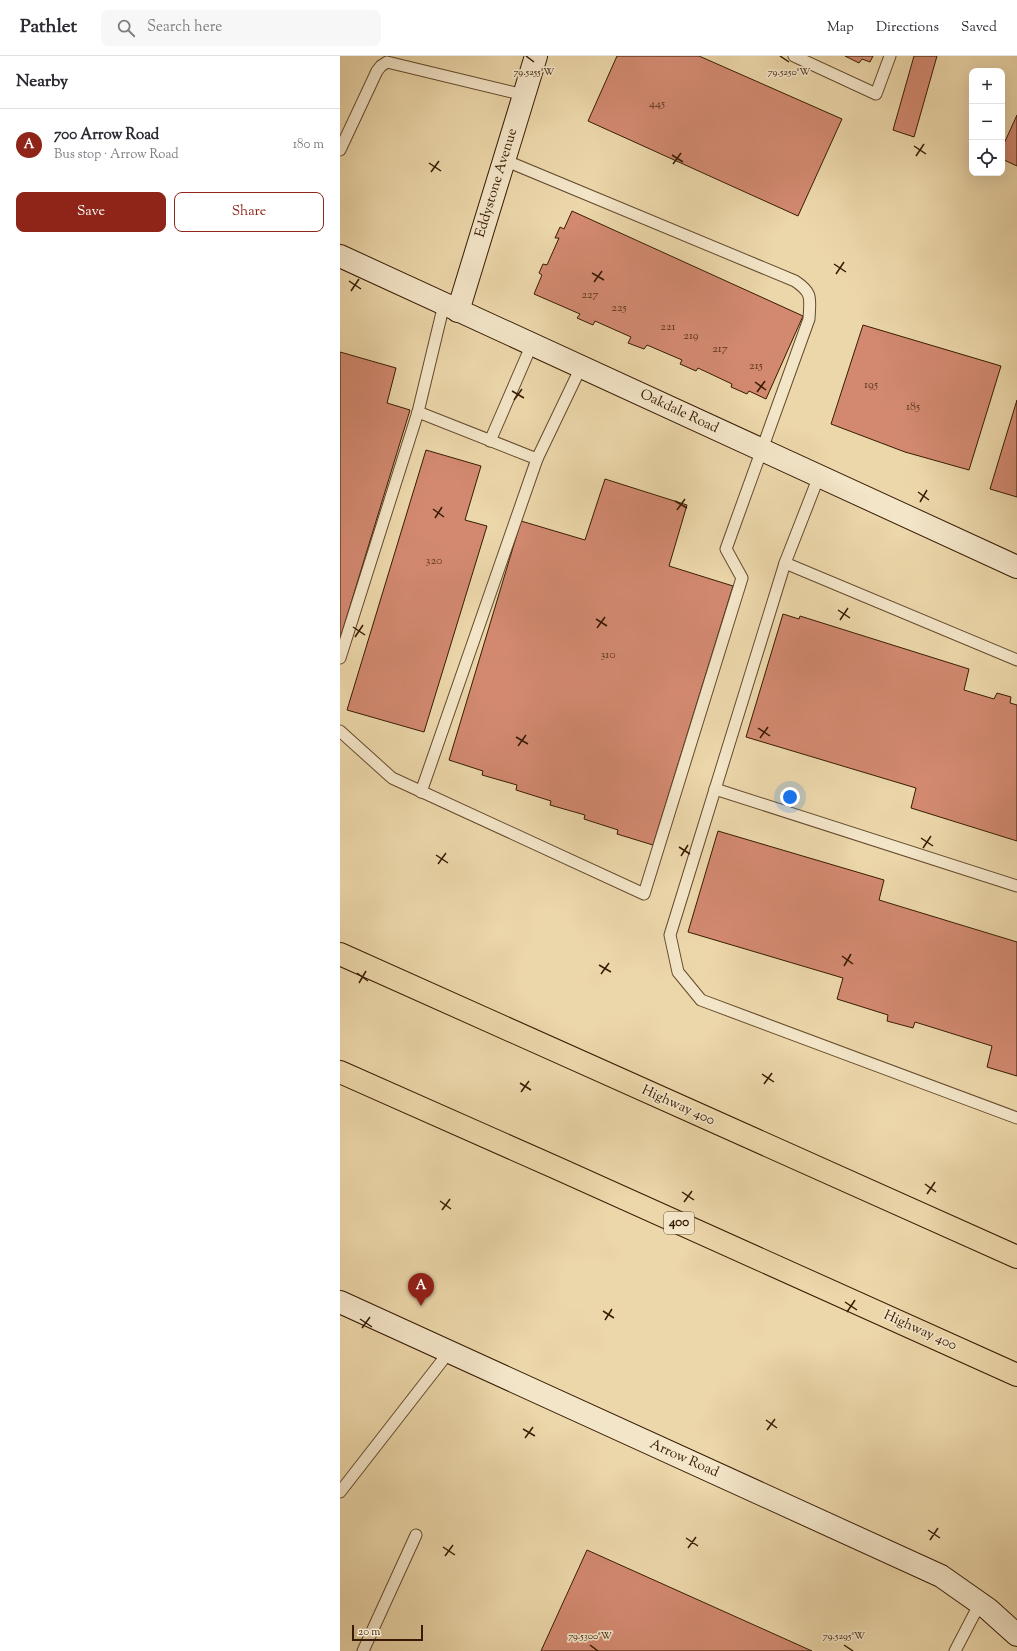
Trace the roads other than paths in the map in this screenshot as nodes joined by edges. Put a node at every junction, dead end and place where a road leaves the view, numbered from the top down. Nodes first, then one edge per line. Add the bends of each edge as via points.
1 (536, 56) edge
2 (794, 56) edge
3 (890, 56) edge
4 (524, 95) junction
5 (340, 150) edge
6 (504, 160) junction
7 (340, 256) edge
8 (451, 307) junction
9 (532, 344) junction
10 (581, 367) junction
11 (418, 412) junction
12 (490, 440) junction
13 (763, 450) junction
14 (537, 459) junction
15 (819, 476) junction
16 (785, 562) junction
17 (1017, 567) edge
18 (340, 658) edge
19 (1017, 660) edge
20 (340, 731) edge
21 (715, 789) junction
22 (421, 792) junction
23 (1017, 886) edge
24 (340, 954) edge
25 (340, 1072) edge
26 (1017, 1118) edge
27 (1017, 1257) edge
28 (340, 1302) edge
29 (450, 1352) junction
30 (1017, 1375) edge
31 (340, 1492) edge
32 (416, 1535) dead end
33 (980, 1603) junction
34 (1017, 1635) edge
35 (363, 1651) edge
36 (954, 1651) edge

1 - 4 street, Eddystone Avenue
2 - 3 lane via 876,94
4 - 5 lane via 387,62 377,71
4 - 6 street, Eddystone Avenue
6 - 8 street, Eddystone Avenue
6 - 13 lane via 788,278 806,288 810,299 809,318
7 - 8 street, Oakdale Road
8 - 9 street, Oakdale Road
8 - 11 lane
9 - 10 street, Oakdale Road
9 - 12 lane
10 - 13 street, Oakdale Road
10 - 14 lane
11 - 12 lane
11 - 18 lane
12 - 14 lane
13 - 15 street, Oakdale Road
13 - 22 lane via 726,549 742,578 644,894
14 - 22 lane
15 - 16 lane
15 - 17 street, Oakdale Road
16 - 19 lane
16 - 21 lane
20 - 22 lane via 392,778
21 - 23 lane
21 - 26 lane via 670,935 678,972 701,1000
24 - 27 highway, Highway 400
25 - 30 highway, Highway 400 / 400
28 - 29 street, Arrow Road
29 - 31 lane
29 - 33 street, Arrow Road via 942,1576
32 - 35 lane
33 - 34 street, Arrow Road
33 - 36 lane

